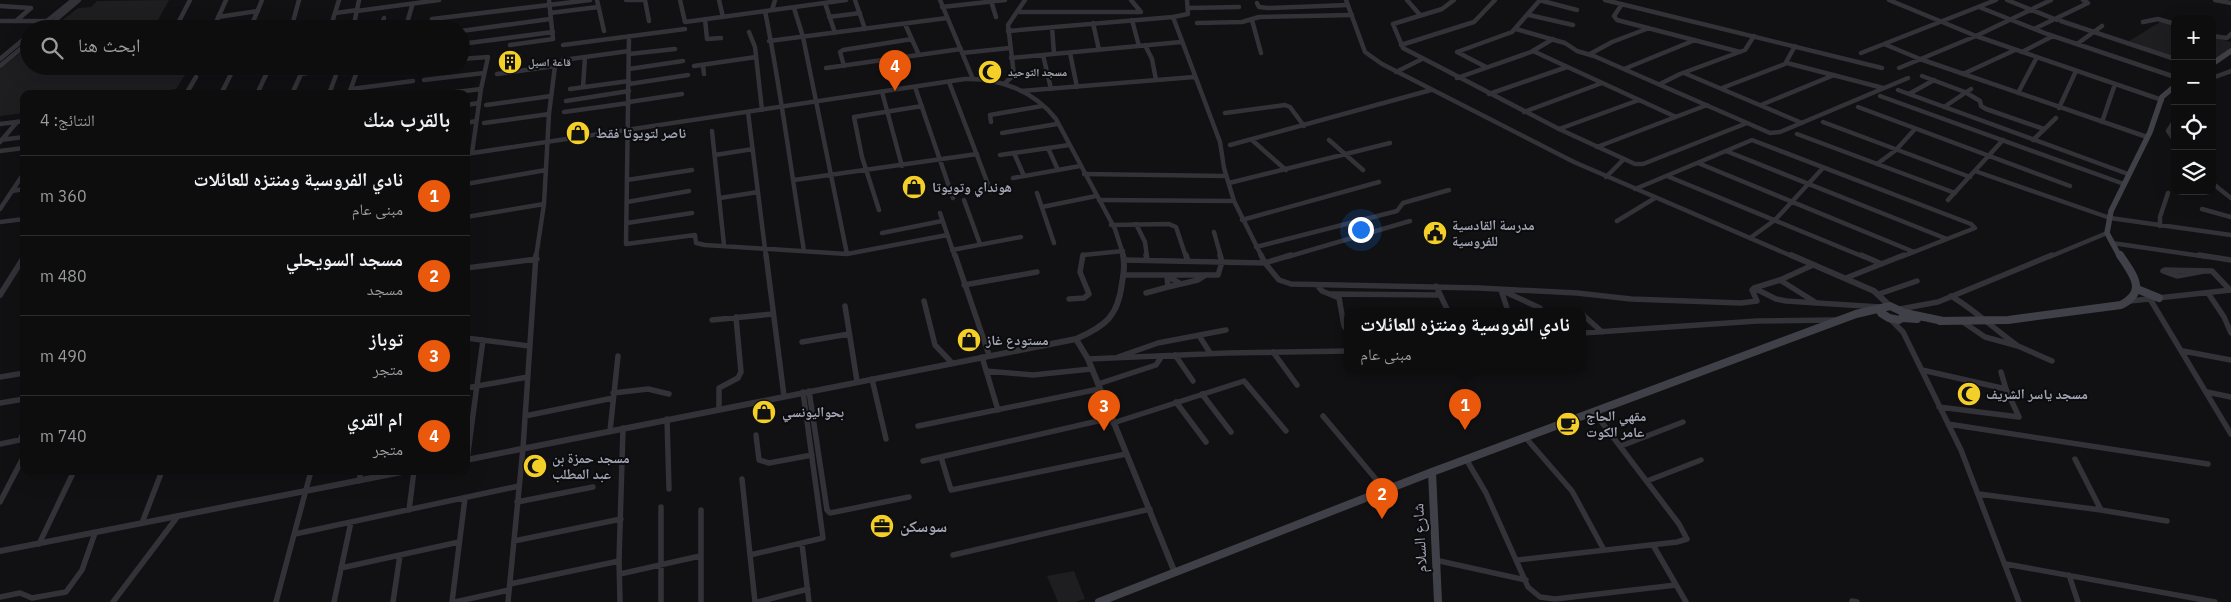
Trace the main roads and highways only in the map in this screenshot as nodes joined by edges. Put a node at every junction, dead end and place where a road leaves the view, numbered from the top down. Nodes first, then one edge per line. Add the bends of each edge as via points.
1 (2231, 51) edge
2 (2216, 61) edge
3 (2171, 89) edge
4 (2137, 289) junction
5 (2159, 298) road end
6 (1885, 307) junction
7 (1856, 314) junction
8 (1901, 315) junction
9 (1887, 318) junction
10 (1432, 472) junction
11 (1099, 602) edge
12 (1438, 602) edge

1 - 2 main road
3 - 4 main road via 2166,92 2128,174 2107,233 2134,277
4 - 5 main road
4 - 8 main road via 2130,301 1985,322
6 - 7 main road
6 - 8 main road
6 - 9 main road via 1880,311
7 - 9 main road
7 - 10 main road
8 - 9 main road
10 - 11 main road
10 - 12 main road, شارع السلام

